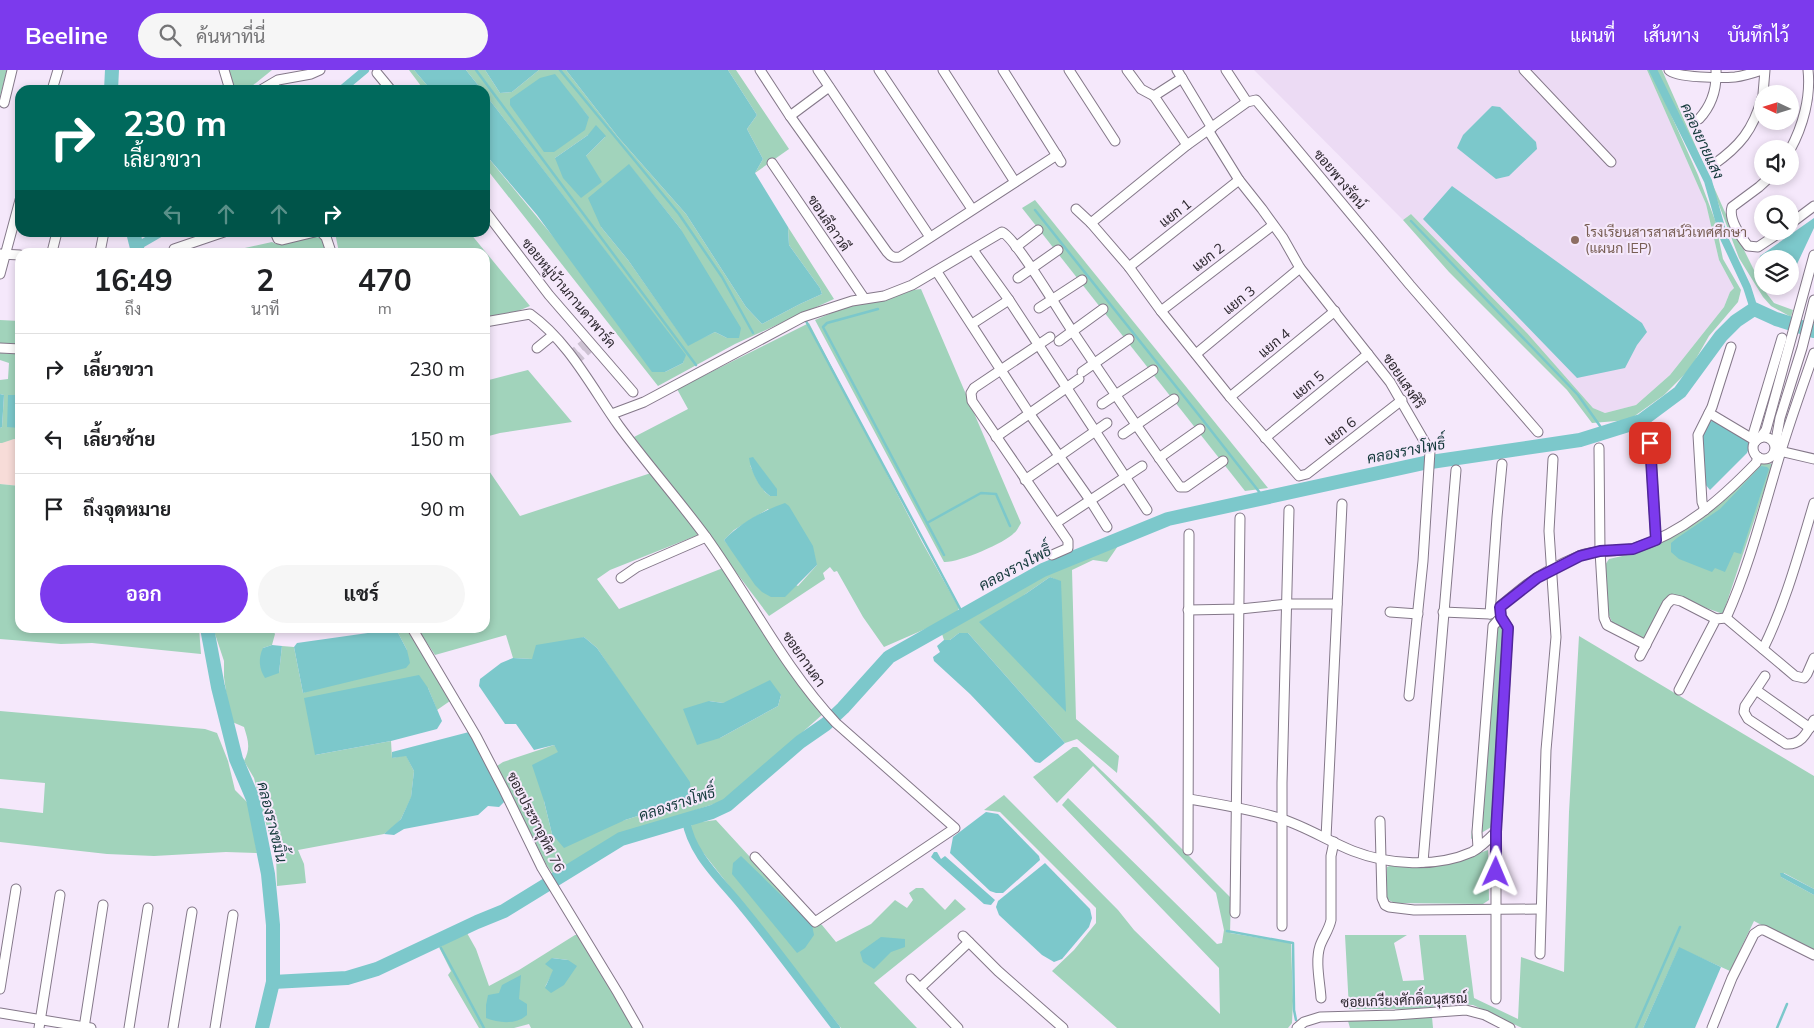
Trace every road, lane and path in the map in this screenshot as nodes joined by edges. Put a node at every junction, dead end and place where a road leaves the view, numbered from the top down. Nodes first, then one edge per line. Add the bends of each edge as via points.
1 (12, 70) edge
2 (58, 70) edge
3 (224, 70) edge
4 (320, 70) edge
5 (760, 70) edge
6 (818, 70) edge
7 (879, 70) edge
8 (943, 70) edge
9 (1003, 70) edge
10 (1069, 70) edge
11 (1127, 70) edge
12 (1226, 70) edge
13 (1524, 70) edge
14 (1669, 70) edge
15 (1763, 70) edge
16 (1808, 70) edge
17 (377, 73) dead end
18 (1180, 74) edge
19 (1716, 74) edge
20 (54, 85) edge
21 (228, 85) edge
22 (269, 85) edge
23 (387, 85) edge
24 (1763, 85) edge
25 (829, 87) junction
26 (1154, 96) junction
27 (1247, 102) junction
28 (4, 103) dead end
29 (790, 116) junction
30 (1700, 119) dead end
31 (1754, 120) edge
32 (1210, 129) junction
33 (1794, 140) edge
34 (1115, 141) dead end
35 (1186, 145) junction
36 (1611, 162) dead end
37 (772, 163) dead end
38 (1713, 165) dead end
39 (1239, 180) junction
40 (1015, 182) junction
41 (1762, 185) edge
42 (1814, 206) edge
43 (972, 209) junction
44 (1076, 209) dead end
45 (15, 215) edge
46 (1799, 217) edge
47 (490, 218) edge
48 (1091, 223) junction
49 (1273, 225) junction
50 (1038, 230) dead end
51 (209, 237) edge
52 (277, 237) edge
53 (294, 237) edge
54 (930, 237) junction
55 (1768, 240) edge
56 (1016, 247) junction
57 (177, 248) edge
58 (973, 250) junction
59 (1058, 250) dead end
60 (2, 254) edge
61 (15, 255) edge
62 (1814, 255) edge
63 (1129, 267) junction
64 (1300, 268) junction
65 (1032, 270) junction
66 (937, 272) junction
67 (0, 274) edge
68 (1018, 278) dead end
69 (1082, 280) dead end
70 (864, 298) junction
71 (1009, 300) junction
72 (1052, 300) junction
73 (1814, 301) edge
74 (1039, 308) dead end
75 (1103, 309) dead end
76 (1161, 311) junction
77 (1335, 311) junction
78 (490, 321) edge
79 (972, 324) junction
80 (1073, 332) junction
81 (553, 335) junction
82 (1050, 337) dead end
83 (1782, 338) dead end
84 (1129, 339) dead end
85 (1059, 341) dead end
86 (1038, 345) junction
87 (1732, 347) dead end
88 (0, 348) edge
89 (537, 348) dead end
90 (15, 349) edge
91 (1814, 352) edge
92 (1196, 354) junction
93 (1368, 354) junction
94 (1095, 363) junction
95 (1002, 370) junction
96 (1153, 370) dead end
97 (1066, 388) junction
98 (632, 392) dead end
99 (1116, 395) junction
100 (1230, 397) junction
101 (1174, 399) dead end
102 (1402, 400) junction
103 (1102, 404) dead end
104 (1029, 413) junction
105 (1709, 413) junction
106 (612, 414) junction
107 (1107, 423) dead end
108 (1136, 426) junction
109 (1200, 429) dead end
110 (1096, 432) junction
111 (1538, 432) dead end
112 (1123, 434) dead end
113 (996, 437) junction
114 (1265, 438) junction
115 (1756, 439) junction
116 (1650, 443) dead end
117 (1599, 448) dead end
118 (1777, 449) junction
119 (1060, 456) junction
120 (1758, 457) junction
121 (1159, 458) junction
122 (1553, 458) dead end
123 (1814, 459) edge
124 (1223, 461) dead end
125 (1502, 464) dead end
126 (1142, 466) dead end
127 (1456, 470) dead end
128 (1126, 476) junction
129 (1025, 480) junction
130 (1090, 500) junction
131 (1814, 503) edge
132 (1342, 504) dead end
133 (1147, 510) dead end
134 (1290, 510) dead end
135 (1705, 510) junction
136 (1240, 518) dead end
137 (1056, 523) junction
138 (1107, 527) dead end
139 (1189, 534) dead end
140 (706, 537) junction
141 (1656, 540) junction
142 (1600, 551) junction
143 (1052, 555) dead end
144 (1551, 569) junction
145 (621, 578) dead end
146 (1288, 604) junction
147 (1337, 604) junction
148 (1500, 607) junction
149 (1240, 609) junction
150 (1188, 610) junction
151 (1390, 612) dead end
152 (1443, 612) junction
153 (1418, 614) junction
154 (1490, 614) junction
155 (1501, 617) junction
156 (1721, 619) junction
157 (415, 633) edge
158 (1646, 645) junction
159 (1763, 649) junction
160 (1640, 656) dead end
161 (1814, 658) edge
162 (1765, 676) dead end
163 (1679, 690) dead end
164 (1756, 690) junction
165 (1408, 696) dead end
166 (1812, 724) edge
167 (1189, 799) junction
168 (1235, 808) junction
169 (1282, 820) junction
170 (1380, 821) dead end
171 (1496, 832) junction
172 (1330, 840) junction
173 (1478, 848) junction
174 (1188, 850) dead end
175 (755, 857) dead end
176 (1382, 860) junction
177 (1423, 862) junction
178 (16, 889) dead end
179 (60, 895) dead end
180 (103, 905) dead end
181 (148, 908) dead end
182 (1540, 909) junction
183 (1495, 910) junction
184 (192, 912) dead end
185 (1235, 913) dead end
186 (233, 915) dead end
187 (1282, 926) dead end
188 (1540, 954) dead end
189 (1814, 955) edge
190 (910, 979) dead end
191 (920, 988) junction
192 (0, 989) edge
193 (1321, 998) dead end
194 (1496, 999) dead end
195 (0, 1013) edge
196 (39, 1024) edge
197 (87, 1028) edge
198 (129, 1028) edge
199 (173, 1028) edge
200 (215, 1028) edge
201 (638, 1028) edge
202 (958, 1028) edge
203 (1063, 1028) edge
204 (1297, 1028) edge
205 (1510, 1028) edge
206 (1712, 1028) edge

1 - 28 street
2 - 20 street
3 - 21 street
4 - 22 street
5 - 29 street
6 - 25 street
7 - 43 street
8 - 40 street
9 - 40 street via 1059,159
10 - 34 street
11 - 26 street via 1141,89
12 - 27 street
13 - 36 street
14 - 19 street via 1676,74
15 - 19 street via 1736,77
15 - 24 street
16 - 33 street via 1807,99
17 - 23 street
18 - 26 street
18 - 32 street, ซอยแสงศิริ
19 - 30 street via 1710,107
25 - 29 street
25 - 54 street
26 - 35 street
27 - 32 street
27 - 111 street, ซอยพวงรัตน์ via 1258,102
29 - 54 street via 890,256 896,258
31 - 38 street via 1747,135
32 - 35 street
32 - 39 street, ซอยแสงศิริ
35 - 48 street
37 - 70 street, ซอนลีลาวดี
39 - 49 street, ซอยแสงศิริ
39 - 63 street, แยก 1
40 - 43 street
41 - 55 street via 1731,212 1732,220 1748,246 1758,247
42 - 46 street
43 - 54 street
44 - 48 street
45 - 60 street
47 - 98 street, ซอยหมู่บ้านกานดาพาร์ค via 549,295
48 - 63 street
49 - 64 street, ซอยแสงศิริ
49 - 76 street, แยก 2
50 - 56 street
51 - 57 street
52 - 53 street via 282,240
56 - 58 street via 1002,232
56 - 65 street
58 - 66 street
58 - 71 street
59 - 65 street
60 - 61 street
60 - 67 street
62 - 115 street via 1766,430
63 - 76 street
64 - 77 street, ซอยแสงศิริ
64 - 92 street, แยก 3
65 - 68 street
65 - 72 street
66 - 70 street via 884,296
66 - 79 street
69 - 72 street
70 - 106 street via 803,317 644,402
71 - 79 street
71 - 86 street
72 - 74 street
72 - 80 street
73 - 118 street via 1780,418
75 - 80 street
76 - 92 street
77 - 93 street, ซอยแสงศิริ
77 - 100 street, แยก 4
78 - 81 street, ซอยกานดา via 530,314
79 - 95 street
80 - 85 street
80 - 94 street
81 - 89 street
81 - 106 street, ซอยกานดา via 575,360
82 - 86 street
83 - 115 street
84 - 94 street
86 - 95 street
86 - 97 street
87 - 105 street
88 - 90 street
91 - 118 street
92 - 100 street
93 - 102 street, ซอยแสงศิริ
93 - 114 street, แยก 5
94 - 97 street
94 - 99 street
95 - 104 street
95 - 113 street via 970,393
96 - 99 street
97 - 104 street
97 - 110 street
99 - 103 street
99 - 108 street
100 - 114 street
101 - 108 street
102 - 114 street, แยก 6 via 1307,474 1299,476 1295,473
102 - 153 street, ซอยแสงศิริ via 1430,451
104 - 113 street
104 - 119 street
105 - 115 street
105 - 135 street via 1699,431 1698,441
106 - 140 street, ซอยกานดา
107 - 110 street
108 - 112 street
108 - 121 street
109 - 121 street
110 - 119 street
110 - 128 street
113 - 129 street
115 - 118 street via 1769,438
115 - 120 street via 1753,449
116 - 141 street
117 - 142 street
118 - 120 street via 1768,458
118 - 123 street
118 - 156 street via 1760,524 1734,600
119 - 129 street
119 - 130 street
120 - 135 street via 1756,463
121 - 124 street via 1183,488
122 - 144 street via 1549,507
125 - 154 street
126 - 128 street
127 - 152 street
128 - 130 street
128 - 133 street
129 - 137 street
130 - 137 street
130 - 138 street
131 - 159 street via 1790,585
132 - 147 street
134 - 146 street
135 - 141 street
136 - 149 street
137 - 143 street via 1068,541 1068,548
139 - 150 street
140 - 145 street
140 - 175 street, ซอยกานดา via 779,650 820,706 955,828 815,922
141 - 142 street via 1633,549
142 - 144 street
142 - 158 street via 1606,622
144 - 148 street
144 - 182 street via 1556,637 1546,750
146 - 147 street
146 - 149 street
146 - 169 street
147 - 172 street
148 - 154 street
148 - 155 street
149 - 150 street
149 - 168 street
150 - 167 street
151 - 153 street
152 - 154 street
152 - 177 street
153 - 165 street, ซอยแสงศิริ
155 - 171 street via 1508,628
155 - 173 street via 1493,626
156 - 158 street via 1672,599
156 - 159 street
156 - 163 street
157 - 201 street, ซอยประชาอุทิศ 76 via 476,736 542,868
158 - 160 street
159 - 161 street via 1795,676 1804,678
162 - 164 street
164 - 166 street
164 - 166 street via 1744,712 1748,719 1786,744 1803,739
167 - 168 street
167 - 174 street
168 - 169 street
168 - 185 street
169 - 172 street
169 - 187 street
170 - 176 street
171 - 173 street
171 - 183 street
172 - 176 street
172 - 193 street via 1331,920 1318,954
173 - 177 street via 1457,857
176 - 177 street
176 - 183 street via 1382,898 1389,907
178 - 192 street
179 - 196 street
180 - 197 street
181 - 198 street
182 - 183 street
182 - 188 street
183 - 194 street
184 - 199 street
186 - 200 street
189 - 206 street via 1764,930 1754,934
190 - 191 street
191 - 202 street
191 - 203 street via 966,939 998,972
195 - 196 street
196 - 197 street
204 - 205 street, ซอยเกรียงศักดิ์อนุสรณ์ via 1304,1022 1320,1018 1466,1010 1485,1015

